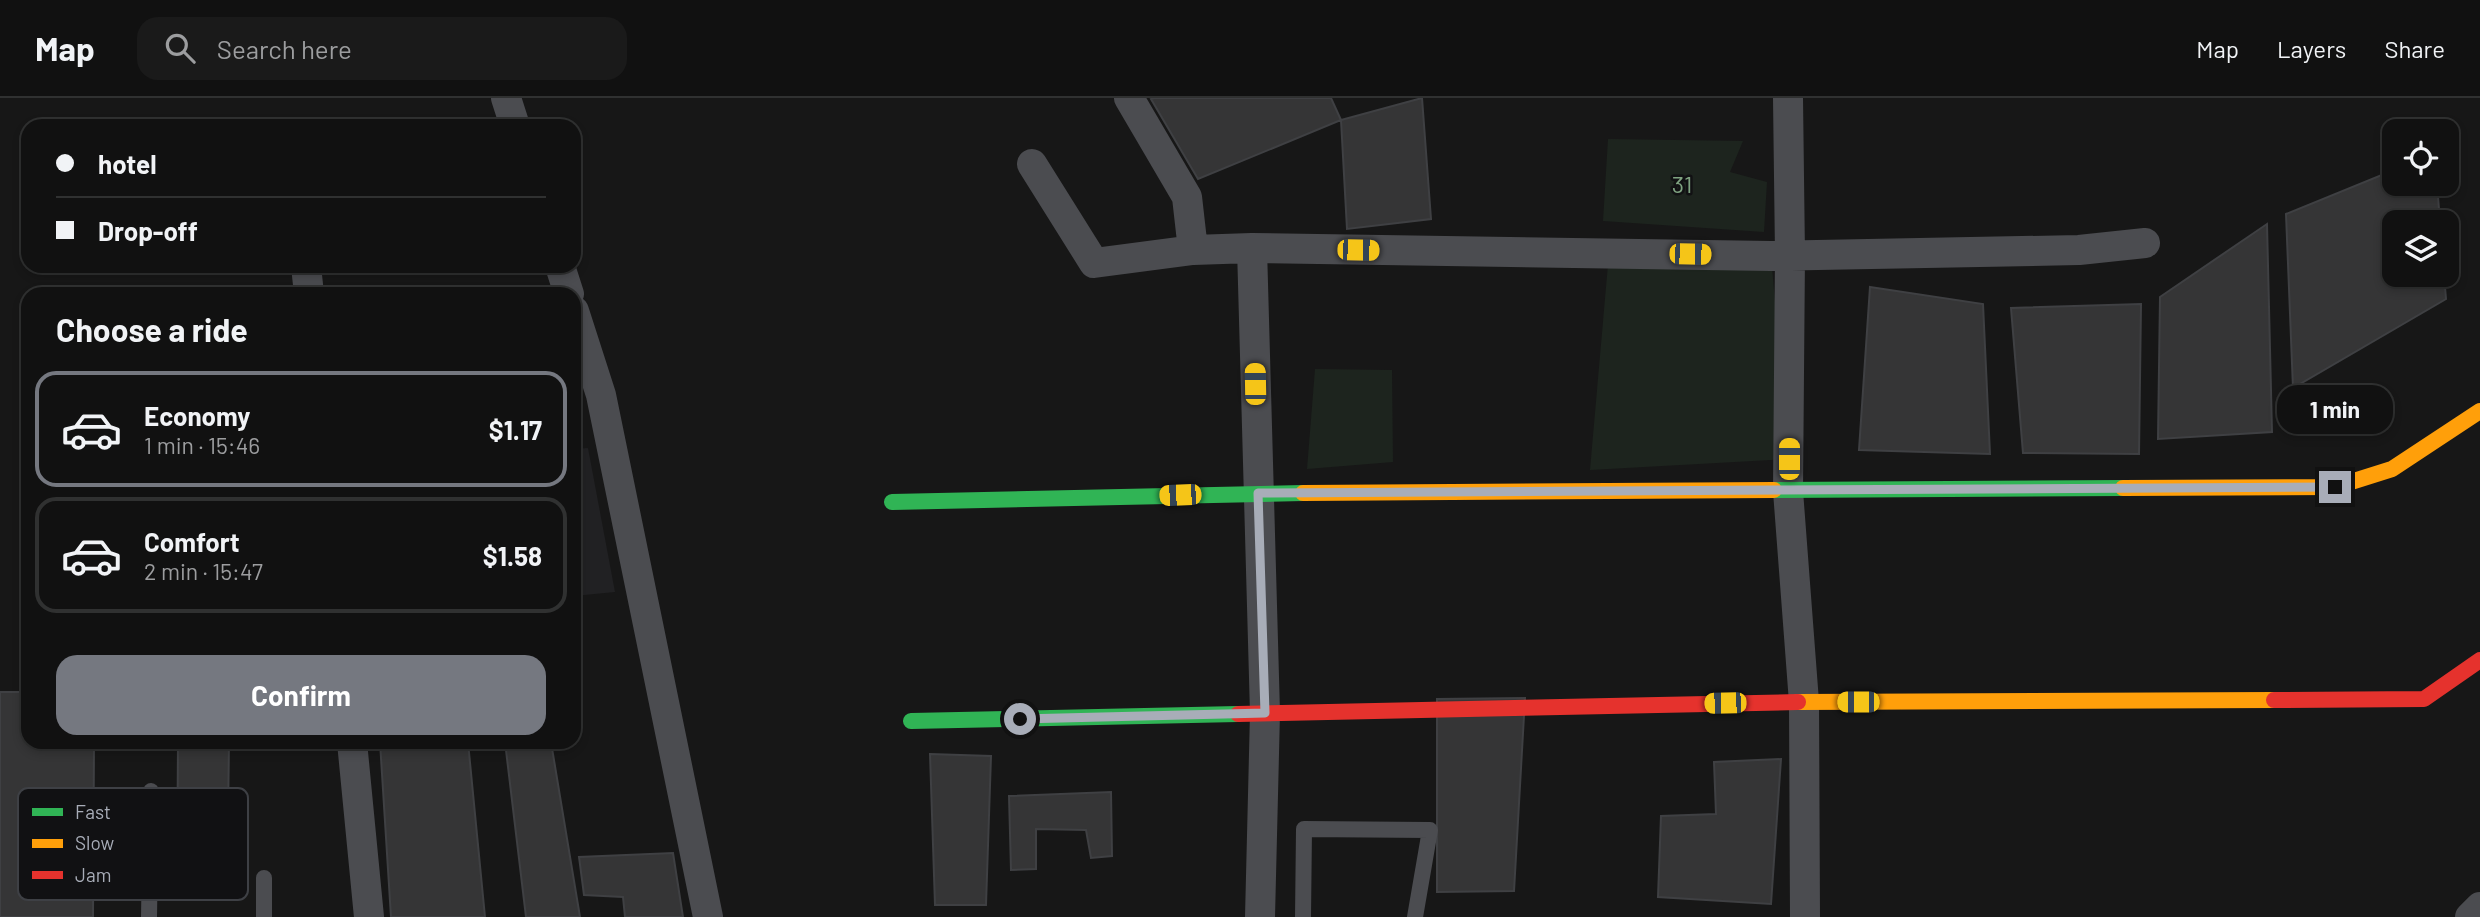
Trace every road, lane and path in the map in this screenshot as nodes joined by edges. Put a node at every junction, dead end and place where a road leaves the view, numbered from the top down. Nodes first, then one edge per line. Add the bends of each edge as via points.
1 (506, 98) edge
2 (1788, 98) edge
3 (1139, 101) edge
4 (513, 119) edge
5 (1032, 163) dead end
6 (2145, 243) dead end
7 (1252, 248) junction
8 (1193, 250) junction
9 (1790, 255) junction
10 (581, 333) edge
11 (2480, 411) edge
12 (1788, 491) junction
13 (1258, 493) junction
14 (892, 502) dead end
15 (2480, 660) edge
16 (1804, 702) junction
17 (1265, 713) junction
18 (911, 721) dead end
19 (353, 749) edge
20 (264, 878) dead end
21 (2480, 906) edge
22 (264, 917) edge
23 (369, 917) edge
24 (708, 917) edge
25 (1260, 917) edge
26 (1303, 917) edge
27 (1415, 917) edge
28 (1805, 917) edge
29 (2470, 917) edge

1 - 4 street
2 - 9 street
3 - 8 street via 1187,197
5 - 8 street via 1094,263
6 - 9 street via 2079,250
7 - 8 street
7 - 9 street
7 - 13 street
9 - 12 street
10 - 24 street via 601,395
11 - 12 street via 2392,469 2335,487
12 - 13 street
12 - 16 street
13 - 14 street
13 - 17 street
15 - 16 street via 2424,699
16 - 17 street
16 - 28 street
17 - 18 street
17 - 25 street
19 - 23 street
20 - 22 lane
21 - 29 street
26 - 27 lane via 1304,829 1430,830

